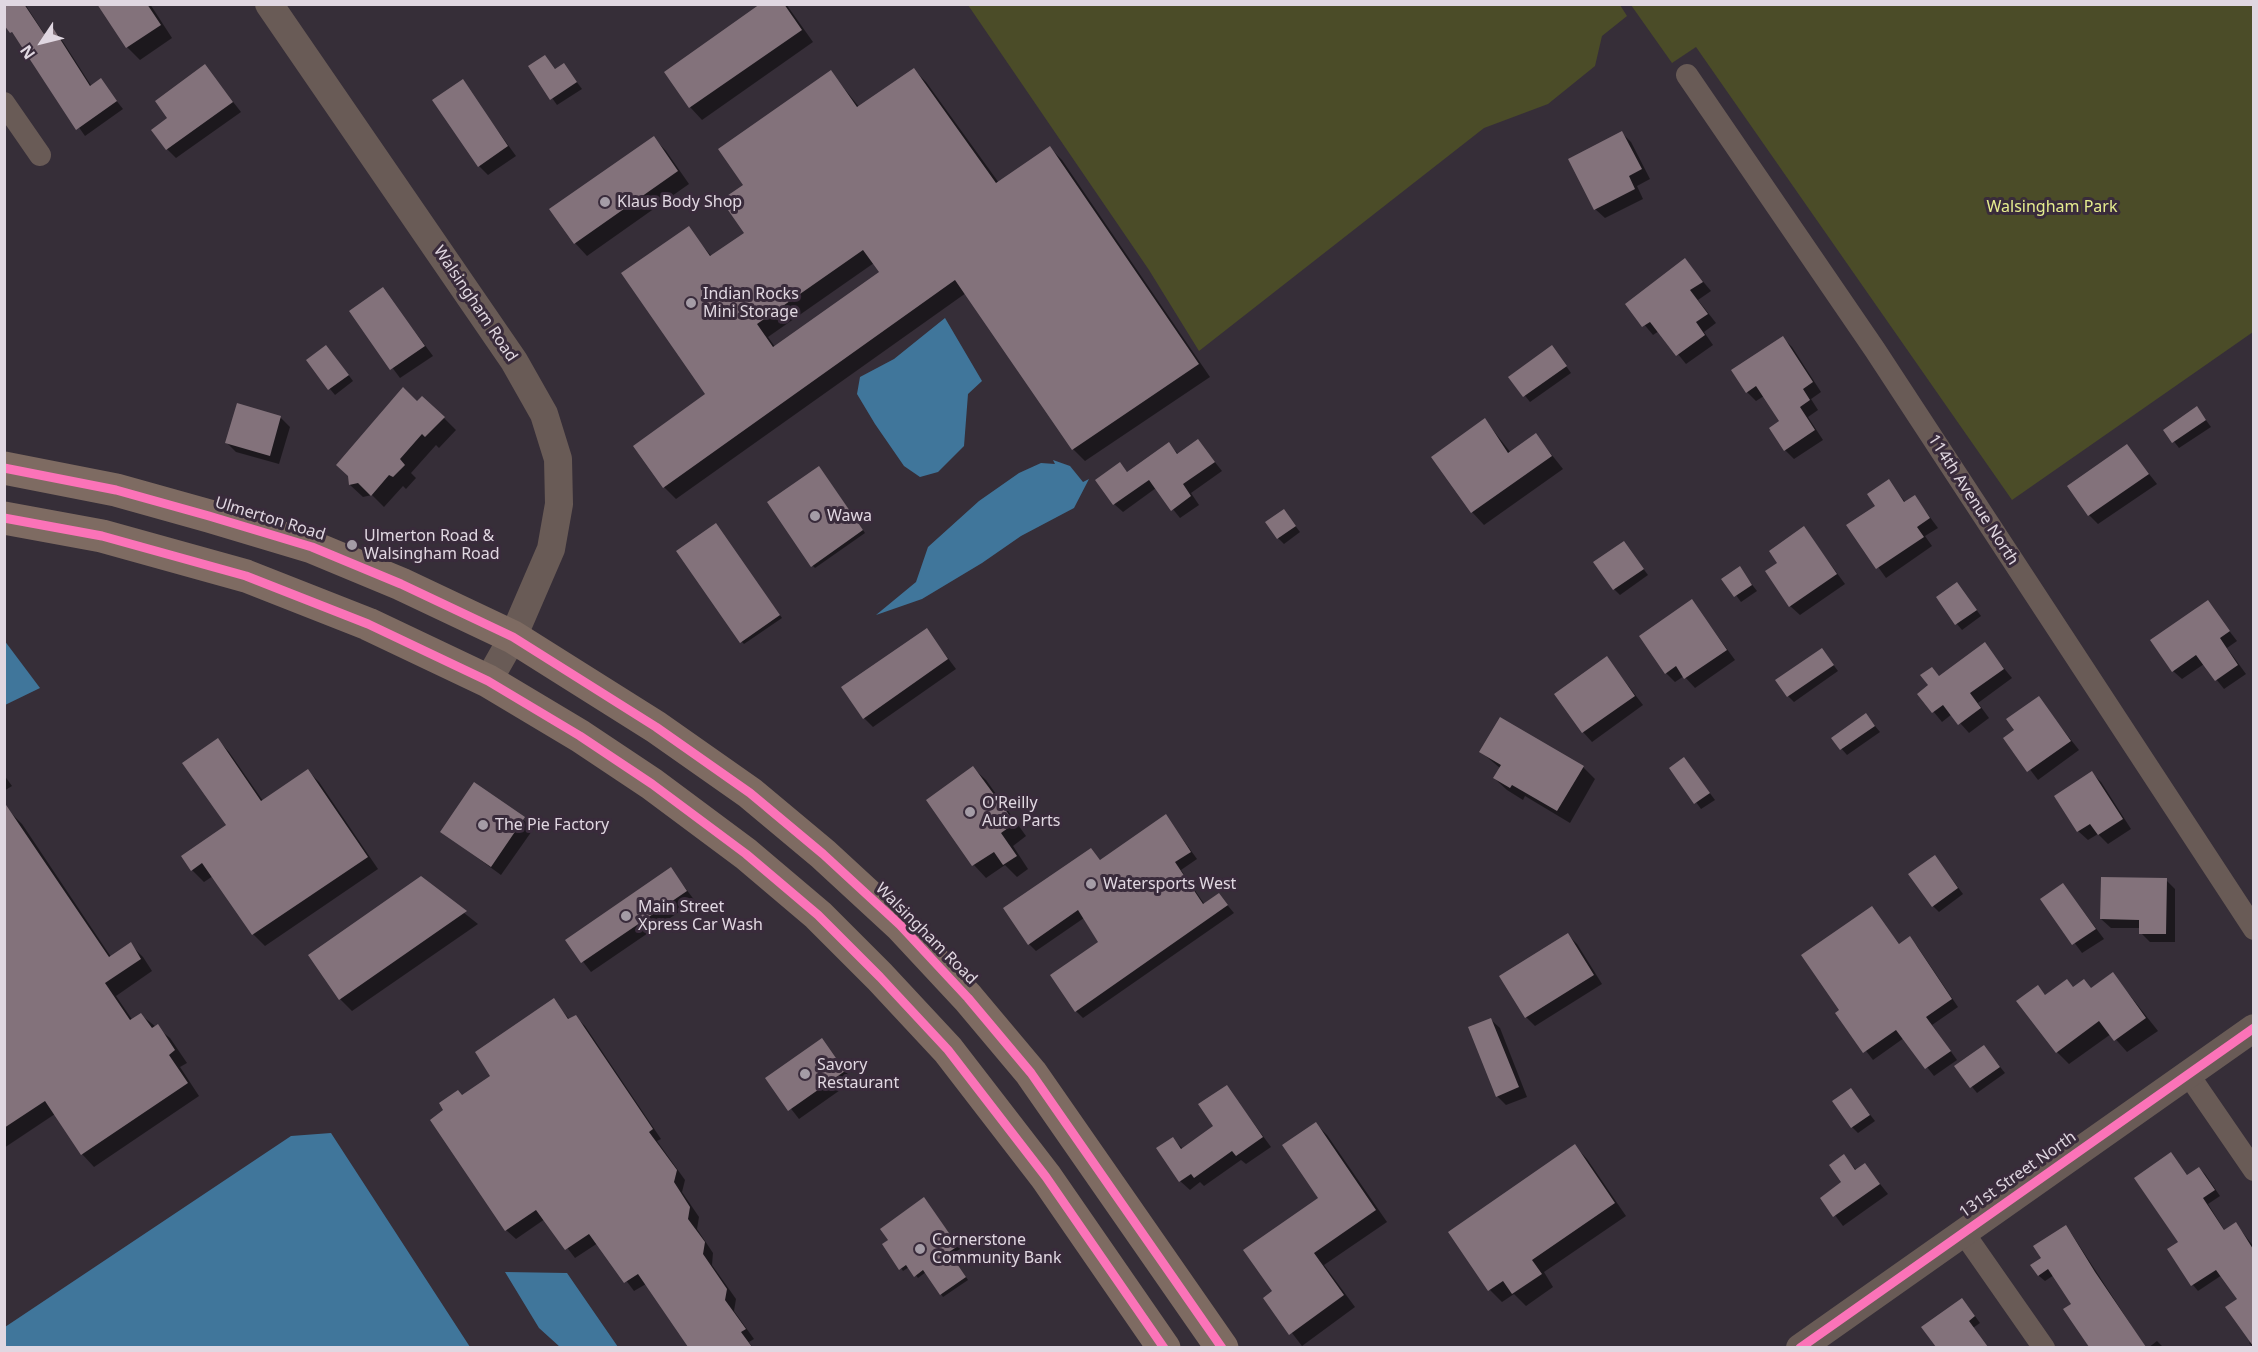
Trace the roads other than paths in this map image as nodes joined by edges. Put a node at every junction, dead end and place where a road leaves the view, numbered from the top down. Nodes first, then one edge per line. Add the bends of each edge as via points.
1 (269, 4) edge
2 (1687, 75) dead end
3 (4, 103) edge
4 (40, 155) dead end
5 (4, 468) edge
6 (4, 518) edge
7 (513, 637) junction
8 (488, 681) junction
9 (2253, 928) edge
10 (2253, 1028) edge
11 (2188, 1074) junction
12 (2253, 1170) edge
13 (1963, 1232) junction
14 (1164, 1347) edge
15 (1222, 1347) edge
16 (1800, 1347) edge
17 (2044, 1347) edge

1 - 7 street, Walsingham Road via 514,361 544,414 558,459 559,504 551,549
2 - 9 street, 114th Avenue North via 1875,350
3 - 4 street
5 - 7 main road, Ulmerton Road via 116,490 312,547
6 - 8 main road via 102,536 246,576 368,624
7 - 8 street, Walsingham Road
7 - 15 main road, Walsingham Road via 656,727 750,794 900,925 1031,1073
8 - 14 main road via 589,742 737,847 818,915 880,976 1000,1114
10 - 11 street, 131st Street North
11 - 12 street
11 - 13 street, 131st Street North
13 - 16 street, 131st Street North
13 - 17 street

